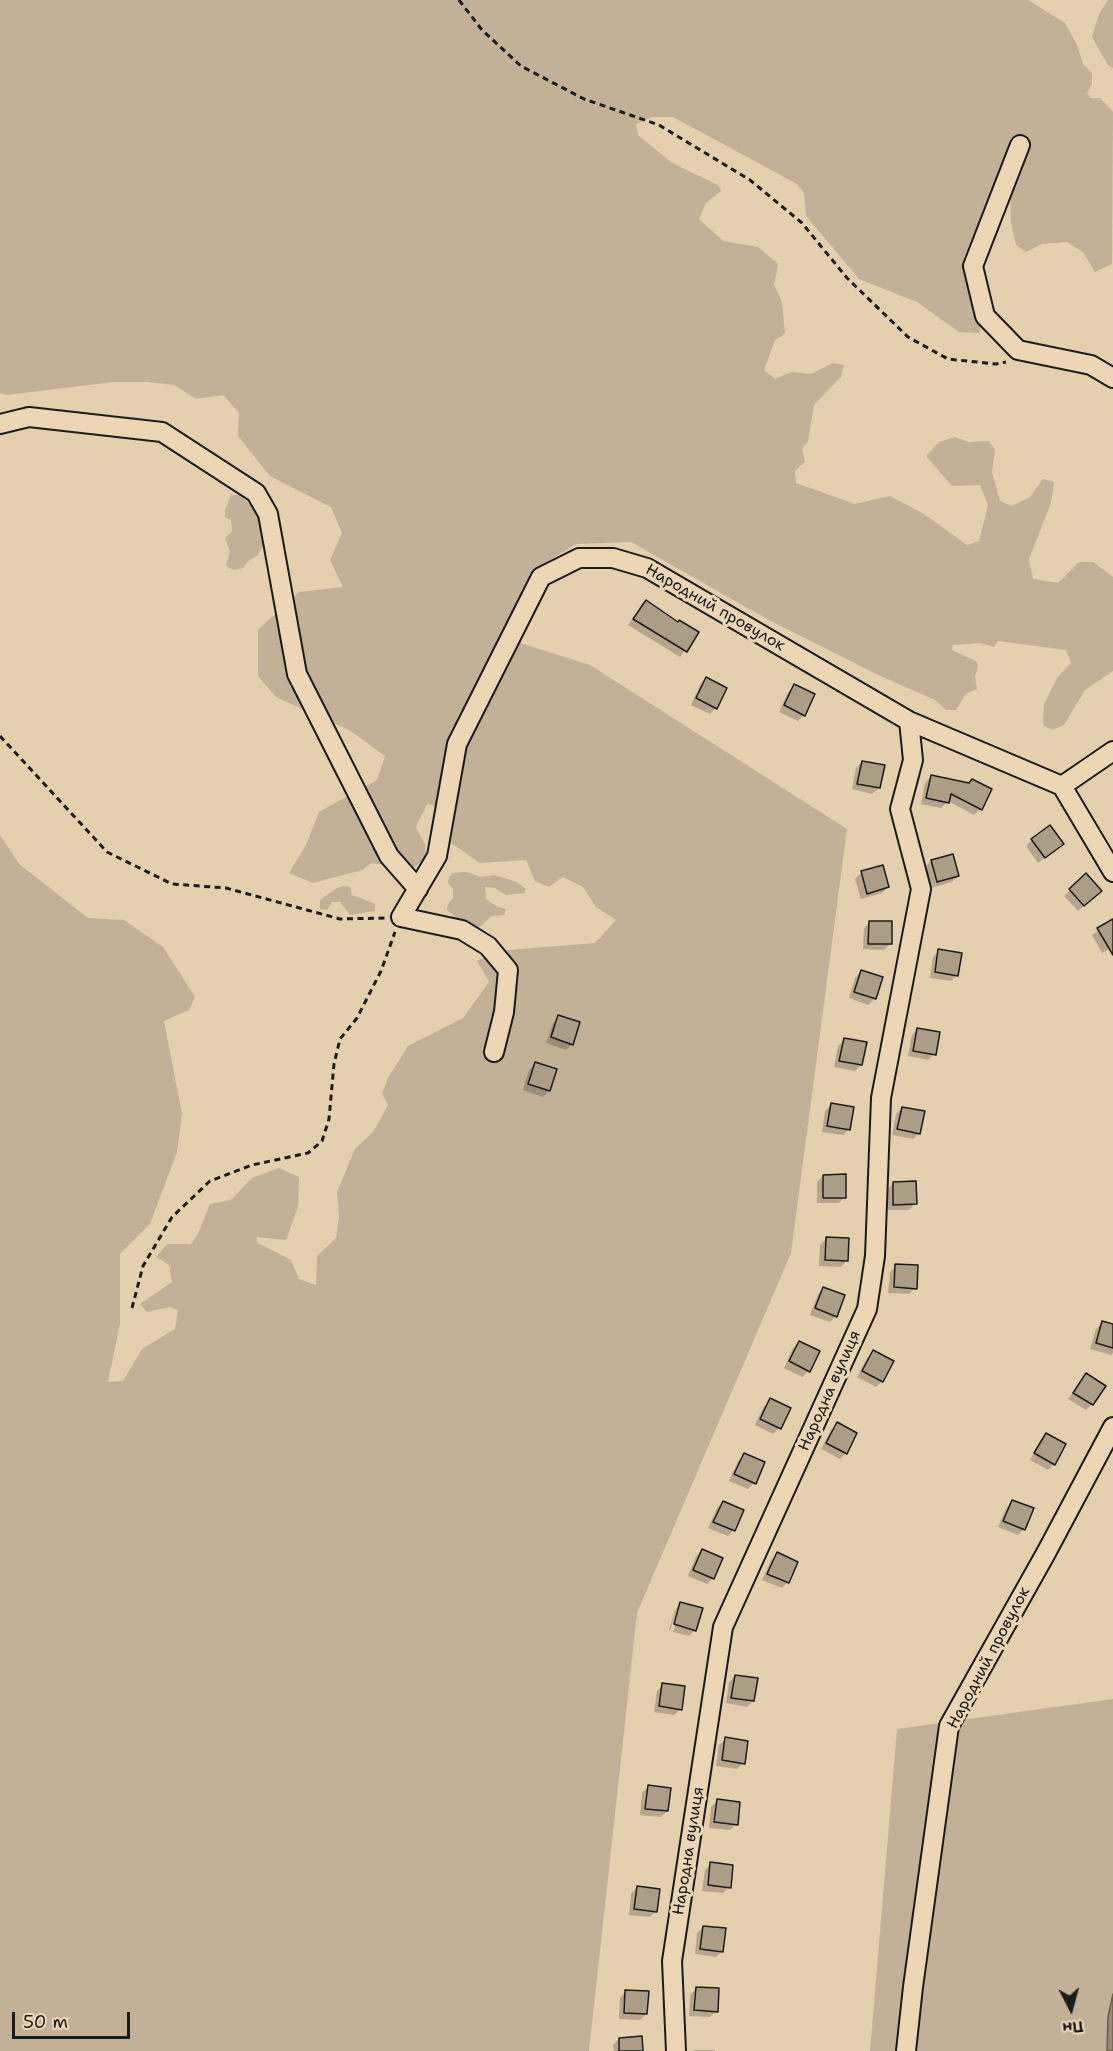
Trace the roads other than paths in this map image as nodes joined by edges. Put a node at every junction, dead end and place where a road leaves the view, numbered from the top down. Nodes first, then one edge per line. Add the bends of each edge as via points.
1 (1020, 146) dead end
2 (1113, 378) edge
3 (0, 424) edge
4 (909, 721) junction
5 (1113, 751) edge
6 (1062, 786) junction
7 (1113, 872) edge
8 (418, 889) junction
9 (494, 1052) dead end
10 (1113, 1427) edge
11 (676, 2051) edge
12 (906, 2051) edge

1 - 2 street via 973,266 985,316 1018,350 1091,365
3 - 8 street via 29,417 162,432 256,493 268,514 297,674 389,856
4 - 6 street, Народний провулок
4 - 8 street, Народний провулок via 647,568 613,558 579,558 541,577 457,744 437,856
4 - 11 street, Народна вулиця via 913,760 900,809 921,889 881,1098 875,1256 867,1309 723,1627 672,1962
5 - 6 street
6 - 7 street
8 - 9 street, Народний провулок via 401,917 462,930 488,946 508,970 504,1012
10 - 12 street, Народний провулок via 949,1726

